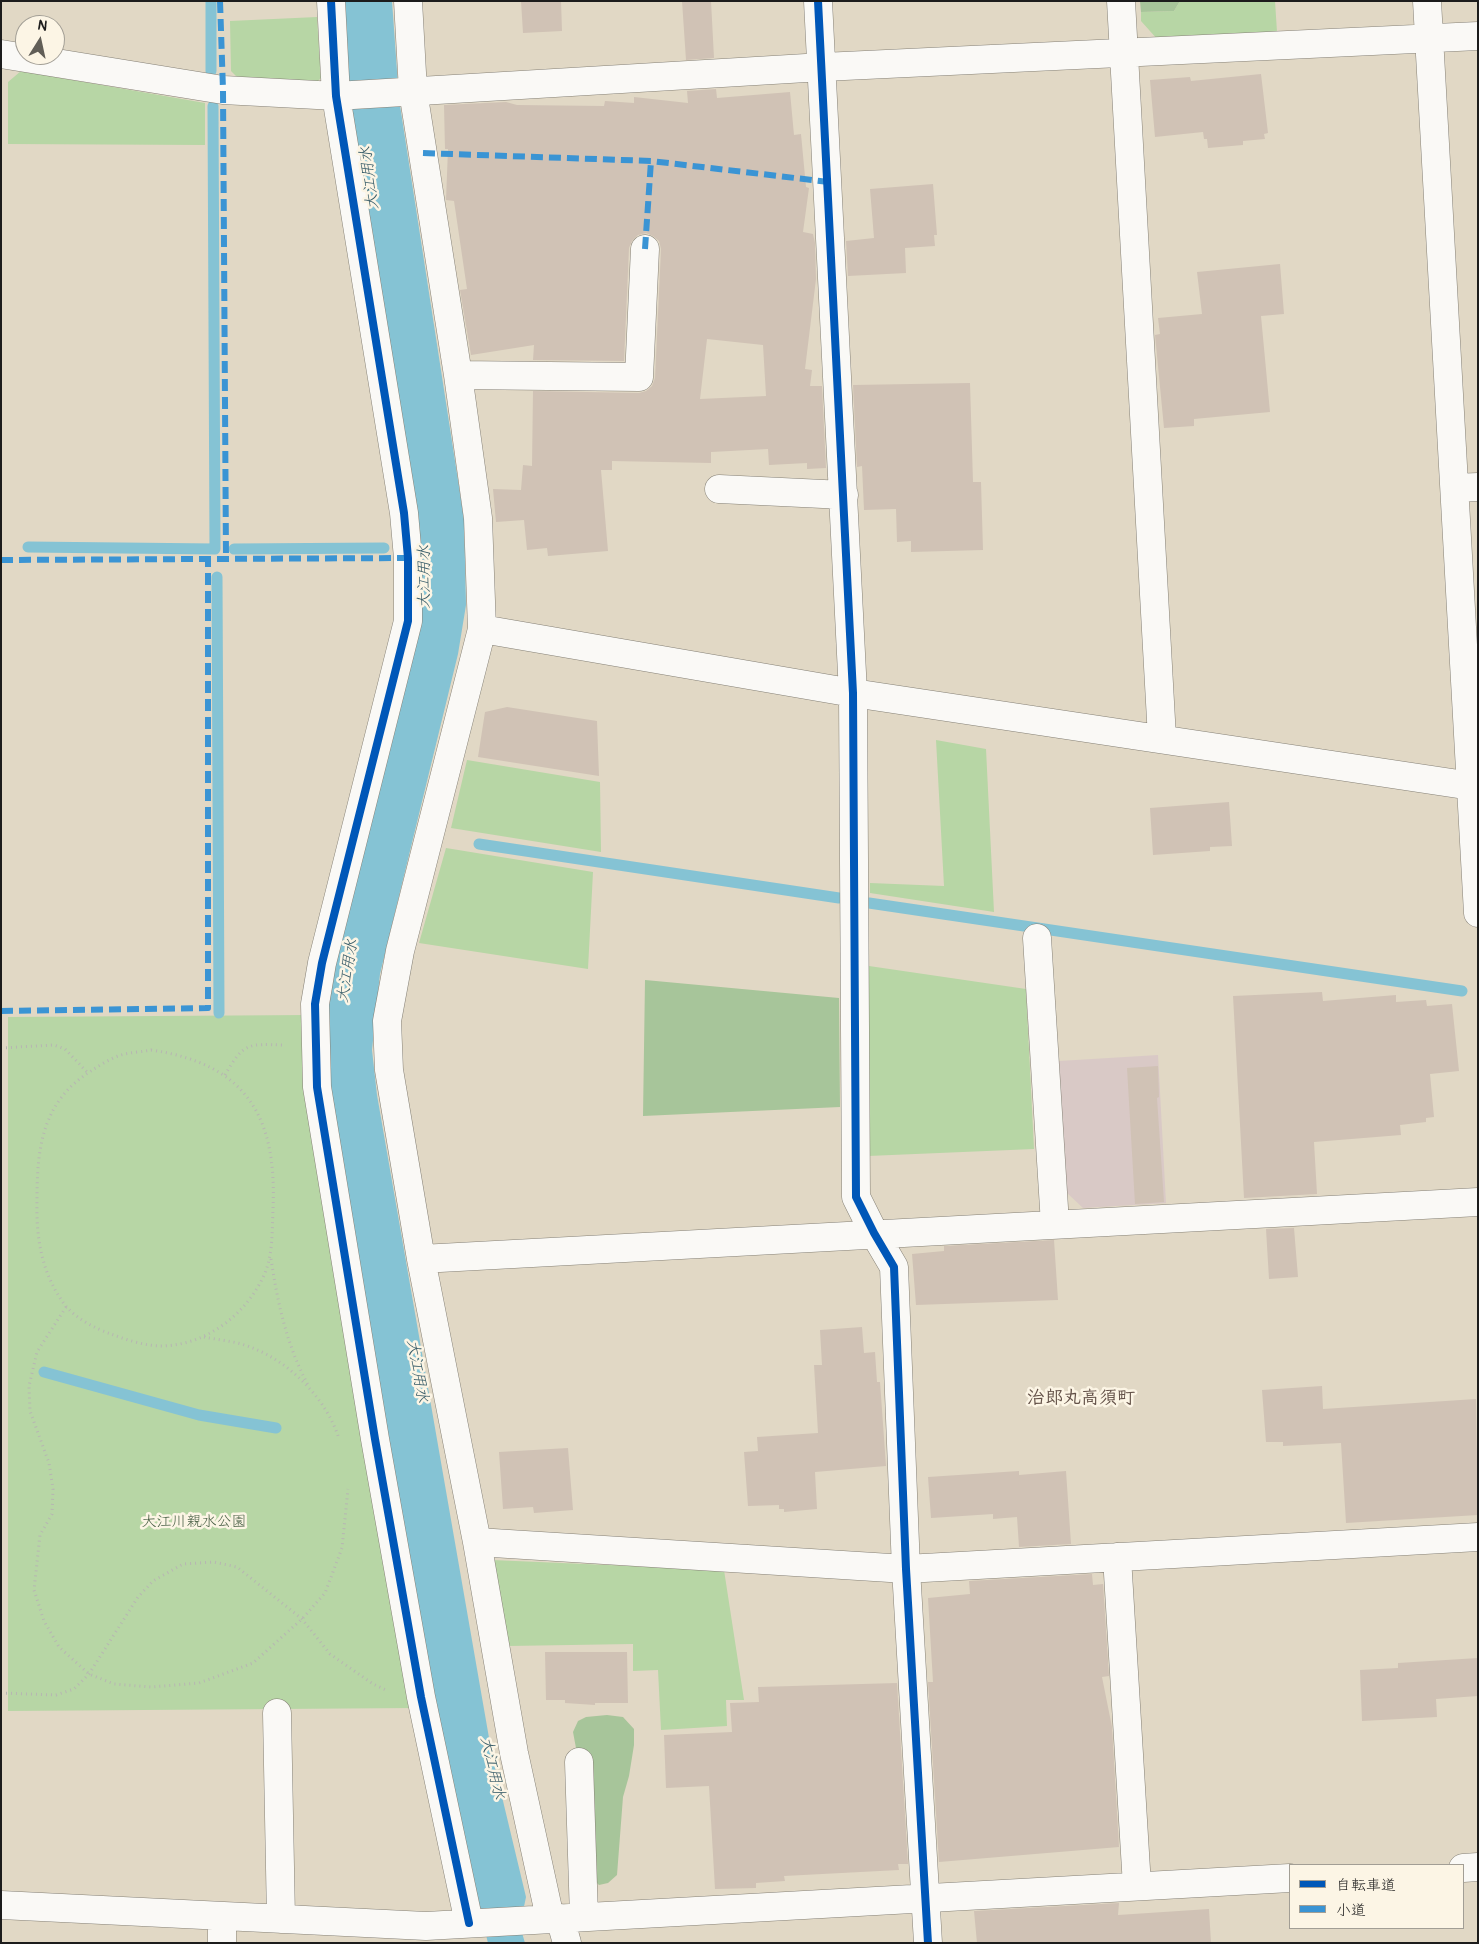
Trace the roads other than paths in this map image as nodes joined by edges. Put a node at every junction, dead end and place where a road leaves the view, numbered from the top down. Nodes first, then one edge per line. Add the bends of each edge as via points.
1 (331, 1) edge
2 (408, 1) edge
3 (818, 1) edge
4 (1121, 1) edge
5 (1427, 1) edge
6 (1478, 36) edge
7 (1429, 39) junction
8 (1124, 53) junction
9 (1, 54) edge
10 (823, 67) junction
11 (406, 91) junction
12 (341, 96) junction
13 (645, 249) dead end
14 (458, 375) junction
15 (1466, 488) edge
16 (719, 489) dead end
17 (844, 495) junction
18 (482, 628) junction
19 (853, 693) junction
20 (1162, 738) junction
21 (1475, 787) edge
22 (1478, 913) edge
23 (1037, 938) dead end
24 (1478, 1202) edge
25 (1055, 1224) junction
26 (874, 1233) junction
27 (421, 1259) junction
28 (1478, 1537) edge
29 (478, 1542) junction
30 (1117, 1557) junction
31 (906, 1569) junction
32 (277, 1713) dead end
33 (579, 1762) dead end
34 (1478, 1867) edge
35 (1464, 1868) edge
36 (1289, 1878) edge
37 (1137, 1886) junction
38 (924, 1898) junction
39 (1, 1905) edge
40 (281, 1919) junction
41 (473, 1923) junction
42 (560, 1923) edge
43 (222, 1930) edge
44 (426, 1934) edge
45 (928, 1943) edge

1 - 12 street
2 - 11 street
3 - 10 street
4 - 8 street
5 - 7 street
6 - 7 street
7 - 8 street
7 - 15 street
8 - 10 street
8 - 20 street
9 - 12 street via 223,90
10 - 11 street
10 - 17 street
11 - 12 street
11 - 14 street
12 - 41 street via 404,513 408,621 322,963 315,1004 318,1097 421,1697
13 - 14 street via 639,377
14 - 18 street via 478,518
15 - 21 street
16 - 17 street
17 - 19 street
18 - 19 street
18 - 27 street via 400,951 388,1021 389,1070
19 - 20 street
19 - 26 street via 856,1197
20 - 21 street
21 - 22 street
23 - 25 street
24 - 25 street
25 - 26 street
26 - 27 street
26 - 31 street via 894,1267
27 - 29 street
28 - 30 street
29 - 31 street
29 - 42 street via 514,1753
30 - 31 street
30 - 37 street
31 - 38 street
32 - 40 street
33 - 42 street
34 - 35 street
36 - 37 street
37 - 38 street
38 - 42 street
38 - 45 street
39 - 43 street
40 - 43 street
40 - 44 street
41 - 42 street
41 - 44 street

